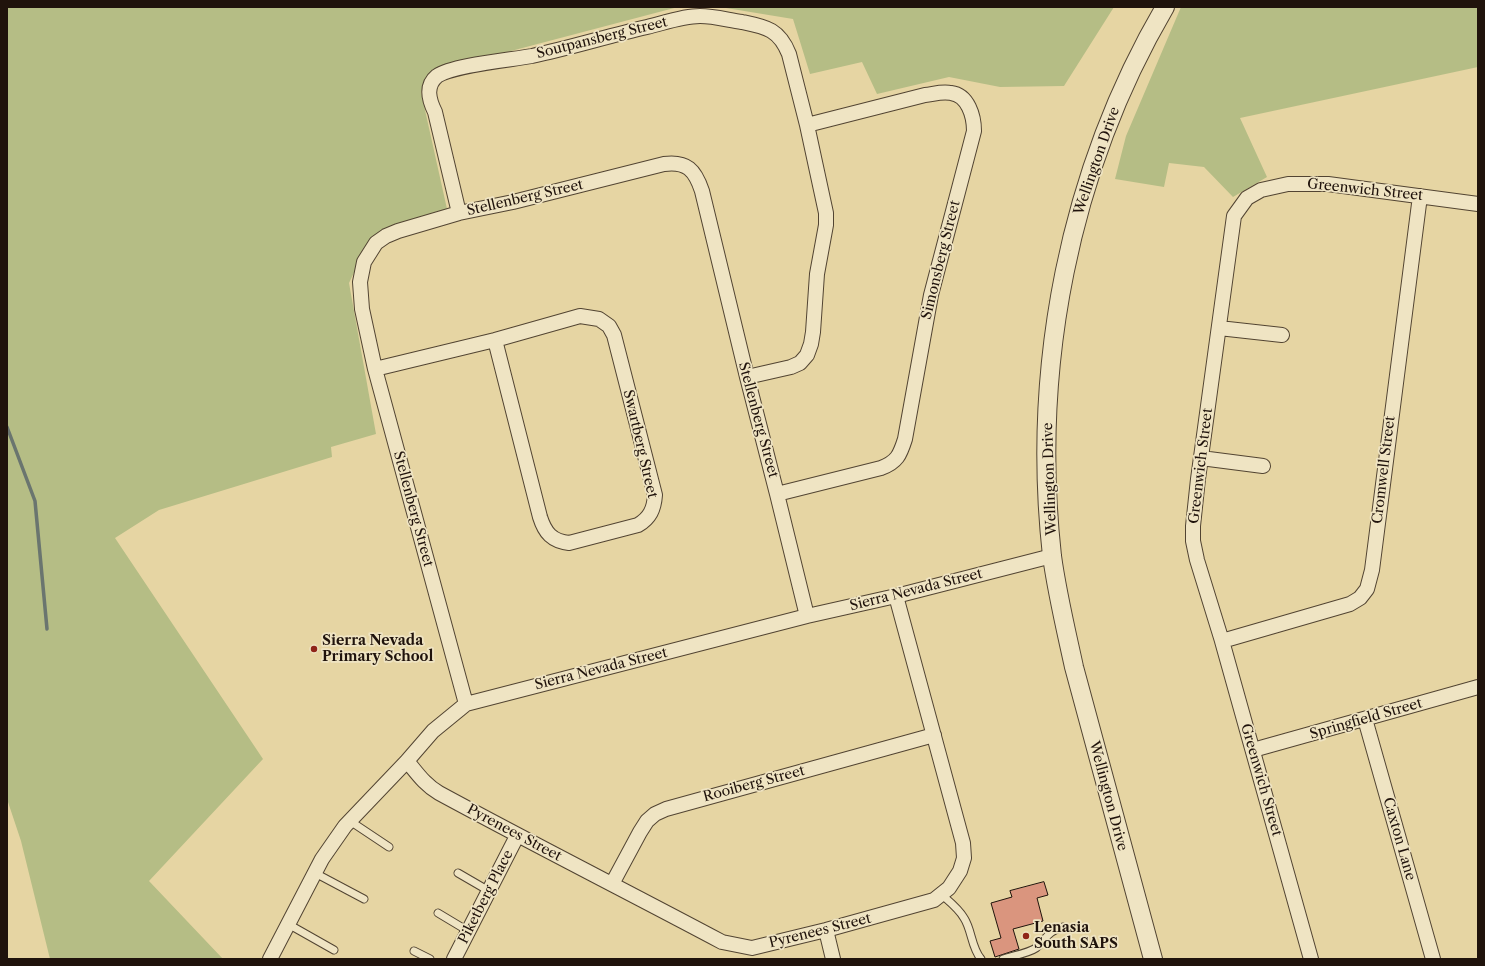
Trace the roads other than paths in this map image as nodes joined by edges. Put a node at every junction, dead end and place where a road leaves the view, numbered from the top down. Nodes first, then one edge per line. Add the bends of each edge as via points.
1 (1165, 7) edge
2 (807, 125) junction
3 (1420, 196) junction
4 (1478, 204) edge
5 (459, 213) junction
6 (1219, 328) junction
7 (1282, 335) dead end
8 (494, 340) junction
9 (375, 369) junction
10 (747, 377) junction
11 (1201, 458) junction
12 (1263, 466) dead end
13 (778, 494) junction
14 (1052, 556) junction
15 (896, 596) junction
16 (807, 616) junction
17 (1222, 641) junction
18 (1478, 687) edge
19 (466, 704) junction
20 (1366, 719) junction
21 (934, 735) junction
22 (1253, 750) junction
23 (407, 760) junction
24 (350, 821) junction
25 (517, 836) junction
26 (389, 848) dead end
27 (315, 873) junction
28 (458, 873) dead end
29 (612, 884) junction
30 (489, 891) junction
31 (942, 895) junction
32 (364, 898) dead end
33 (438, 913) dead end
34 (288, 924) junction
35 (1063, 927) dead end
36 (826, 930) junction
37 (468, 931) junction
38 (334, 950) dead end
39 (414, 951) dead end
40 (270, 959) edge
41 (430, 959) edge
42 (455, 959) edge
43 (833, 959) edge
44 (981, 959) edge
45 (1003, 959) edge
46 (1153, 959) edge
47 (1311, 959) edge
48 (1433, 959) edge

1 - 14 street, Wellington Drive via 1134,67 1102,139 1080,208 1063,279 1054,334 1047,437
2 - 5 street, Soutpansberg Street via 789,54 780,37 763,27 712,16 684,18 533,56 459,68 436,77 429,93
2 - 10 street, Soutpansberg Street via 826,213 816,274 811,344 807,355 800,363 790,368
2 - 13 street, Simonsberg Street via 942,92 953,93 968,105 974,121 974,131 931,295 905,439 897,459 881,468
3 - 4 street, Greenwich Street
3 - 6 street, Greenwich Street via 1328,184 1288,184 1261,190 1247,198 1234,216
3 - 17 street, Cromwell Street via 1372,570 1367,589 1360,598 1339,608
5 - 9 street, Stellenberg Street via 386,236 376,243 367,256 360,282 362,309
5 - 10 street, Stellenberg Street via 664,164 683,164 697,178 702,191
6 - 7 street
6 - 11 street, Greenwich Street
8 - 8 street, Swartberg Street via 540,517 547,534 561,542 569,543 645,521 653,509 654,495 612,330 599,319 580,316
8 - 9 street, Swartberg Street
9 - 19 street, Stellenberg Street
10 - 13 street, Stellenberg Street
11 - 12 street
11 - 17 street, Greenwich Street via 1193,542
13 - 16 street, Stellenberg Street
14 - 15 street, Sierra Nevada Street
14 - 46 street, Wellington Drive via 1074,667
15 - 16 street, Sierra Nevada Street
15 - 21 street, Pyrenees Street
16 - 19 street, Sierra Nevada Street
17 - 22 street, Greenwich Street
18 - 20 street, Springfield Street
19 - 23 street, Sierra Nevada Street via 433,731
20 - 22 street, Springfield Street
20 - 48 street, Caxton Lane
21 - 29 street, Rooiberg Street via 682,804 655,814 640,832
21 - 31 street, Pyrenees Street via 963,843 964,858 954,882
22 - 47 street, Greenwich Street
23 - 24 street, Sierra Nevada Street
23 - 25 street, Pyrenees Street via 430,787
24 - 26 lane
24 - 27 street, Sierra Nevada Street via 322,859
25 - 29 street, Pyrenees Street
25 - 30 street, Piketberg Place
27 - 32 lane
27 - 34 street, Sierra Nevada Street
28 - 30 lane
29 - 36 street, Pyrenees Street via 722,942 737,946 752,948
30 - 37 street, Piketberg Place
31 - 36 street, Pyrenees Street via 918,906
31 - 44 lane via 965,918
33 - 37 lane
34 - 38 lane
34 - 40 street, Sierra Nevada Street
35 - 45 lane via 1048,934 1035,949
36 - 43 street
37 - 42 street, Piketberg Place
39 - 41 lane

